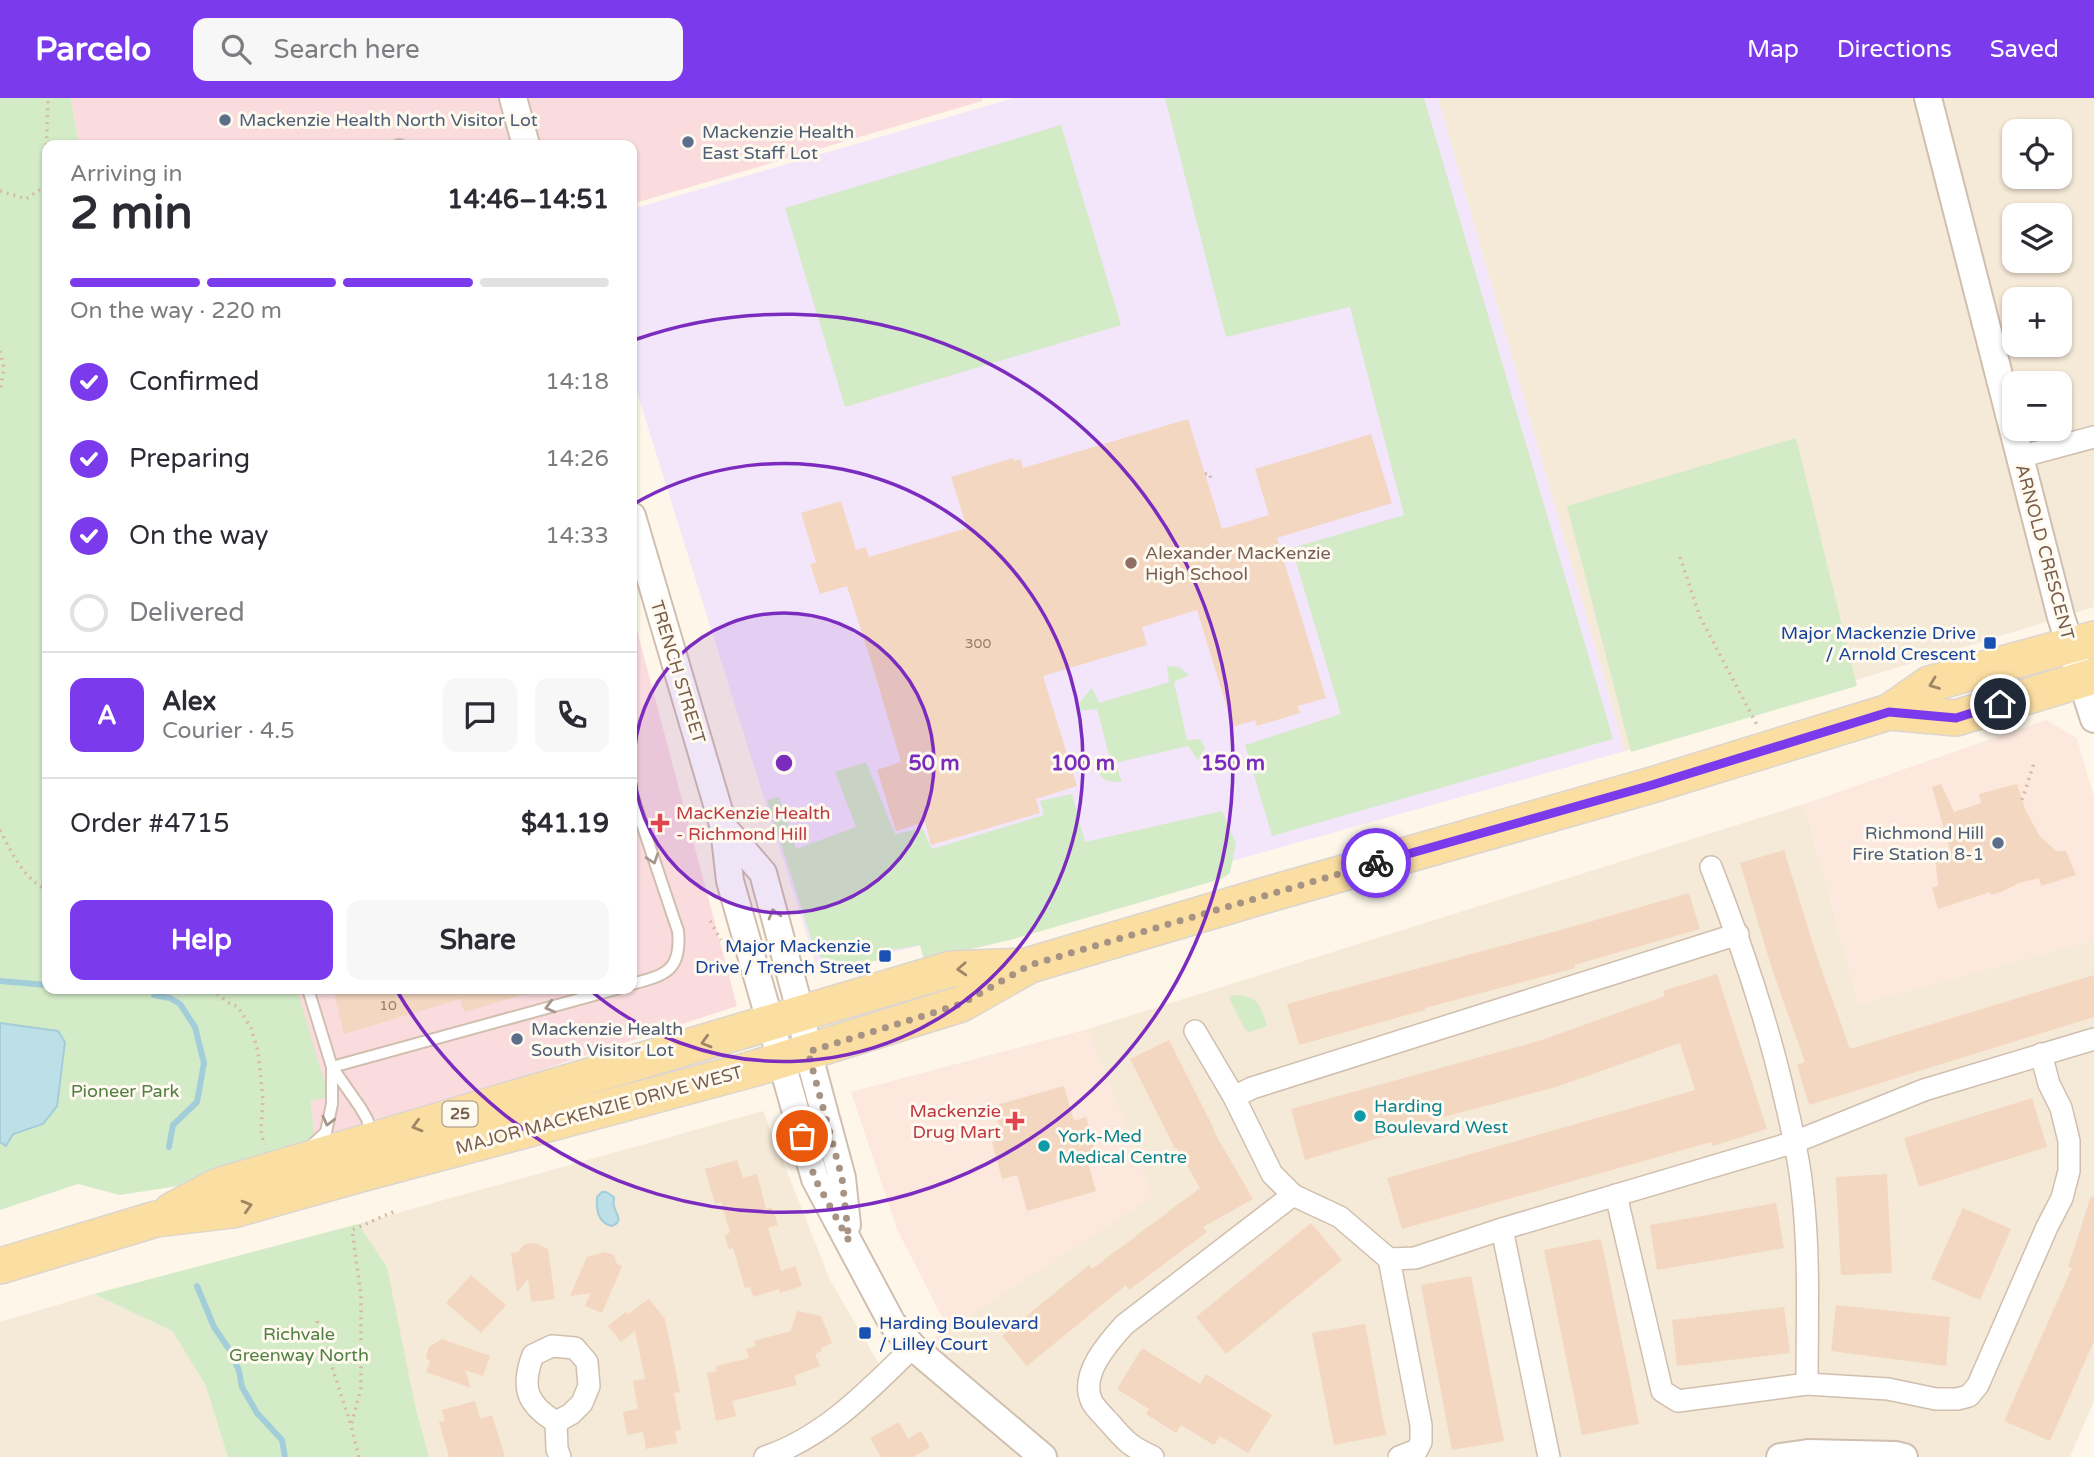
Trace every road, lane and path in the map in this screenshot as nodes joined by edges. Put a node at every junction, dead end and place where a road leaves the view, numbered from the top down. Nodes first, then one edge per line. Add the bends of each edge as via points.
1 (48, 98) edge
2 (513, 98) edge
3 (1928, 98) edge
4 (47, 140) edge
5 (525, 140) edge
6 (42, 188) edge
7 (0, 191) edge
8 (0, 351) edge
9 (0, 390) edge
10 (2094, 437) edge
11 (2019, 457) junction
12 (1205, 474) dead end
13 (1212, 481) dead end
14 (637, 533) edge
15 (1680, 557) dead end
16 (2082, 642) edge
17 (2087, 678) edge
18 (1889, 712) junction
19 (2094, 719) edge
20 (1767, 750) junction
21 (2035, 760) dead end
22 (2022, 800) dead end
23 (637, 809) edge
24 (0, 830) edge
25 (1711, 867) dead end
26 (42, 888) edge
27 (710, 920) dead end
28 (1738, 934) junction
29 (726, 948) dead end
30 (1030, 965) junction
31 (637, 983) edge
32 (218, 994) edge
33 (310, 994) edge
34 (598, 994) edge
35 (786, 1018) junction
36 (1195, 1031) dead end
37 (2094, 1039) edge
38 (2041, 1054) junction
39 (794, 1056) junction
40 (332, 1067) junction
41 (1234, 1097) junction
42 (1795, 1142) junction
43 (377, 1154) junction
44 (279, 1157) junction
45 (1293, 1195) junction
46 (1616, 1195) junction
47 (396, 1211) dead end
48 (156, 1219) junction
49 (1502, 1229) junction
50 (1389, 1259) junction
51 (0, 1266) edge
52 (317, 1321) dead end
53 (913, 1347) junction
54 (1807, 1384) junction
55 (556, 1422) dead end
56 (351, 1426) junction
57 (1898, 1456) edge
58 (359, 1457) edge
59 (560, 1457) edge
60 (765, 1457) edge
61 (1043, 1457) edge
62 (1153, 1457) edge
63 (1399, 1457) edge
64 (1549, 1457) edge
65 (1780, 1457) edge

1 - 4 path
2 - 5 street
3 - 11 street, ARNOLD CRESCENT
6 - 7 path via 26,199
8 - 9 path via 4,369
10 - 11 street
11 - 16 street, ARNOLD CRESCENT via 2061,617
12 - 13 path via 1209,473
14 - 35 street, TRENCH STREET via 724,828 763,873
15 - 20 path via 1700,617
16 - 17 street, ARNOLD CRESCENT
16 -> 18 main road, MAJOR MACKENZIE DRIVE WEST / 25 via 1929,684
17 - 18 main road, MAJOR MACKENZIE DRIVE WEST / 25 via 1956,718
17 - 19 street, ARNOLD CRESCENT
18 - 20 main road, MAJOR MACKENZIE DRIVE WEST / 25
20 - 30 main road, MAJOR MACKENZIE DRIVE WEST / 25
21 - 22 path
23 -> 31 lane via 679,942 673,966 660,977
24 - 26 path via 23,870
25 - 28 street
27 - 29 path
28 - 41 street
28 - 42 street via 1772,1040
30 -> 35 main road, MAJOR MACKENZIE DRIVE WEST / 25 via 951,969
30 - 39 main road, MAJOR MACKENZIE DRIVE WEST / 25 via 961,1004
32 - 44 path via 238,1007 251,1028 263,1100 261,1130
33 - 40 lane
34 -> 40 lane
35 - 39 street, TRENCH STREET
35 -> 43 main road, MAJOR MACKENZIE DRIVE WEST / 25
36 - 41 street
37 - 38 street
38 - 42 street via 1924,1090
38 - 54 street via 2069,1141 2069,1171 2062,1198 1978,1385 1969,1396 1936,1399 1888,1389
39 - 43 main road, MAJOR MACKENZIE DRIVE WEST / 25
39 - 53 street, TRENCH STREET via 842,1178 849,1241 892,1322
40 - 43 lane via 367,1119
40 -> 44 lane via 326,1132
41 - 45 street via 1272,1174
42 - 46 street
42 - 54 street via 1807,1244
43 - 44 main road, MAJOR MACKENZIE DRIVE WEST / 25
48 -> 43 main road, MAJOR MACKENZIE DRIVE WEST / 25 via 233,1210
44 - 48 main road, MAJOR MACKENZIE DRIVE WEST / 25
45 - 50 street via 1340,1217
45 - 62 street via 1124,1325 1091,1372 1094,1405 1128,1443
46 - 49 street
46 - 54 street via 1662,1391 1678,1401
47 - 56 path via 352,1230 361,1295 361,1388
48 - 51 main road, MAJOR MACKENZIE DRIVE WEST / 25
49 - 50 street via 1415,1258
49 - 64 street
50 - 63 street via 1421,1442 1417,1450
52 - 56 path
53 - 60 street via 821,1430
53 - 61 street
55 - 59 street
56 - 58 path
57 - 65 street via 1808,1452

